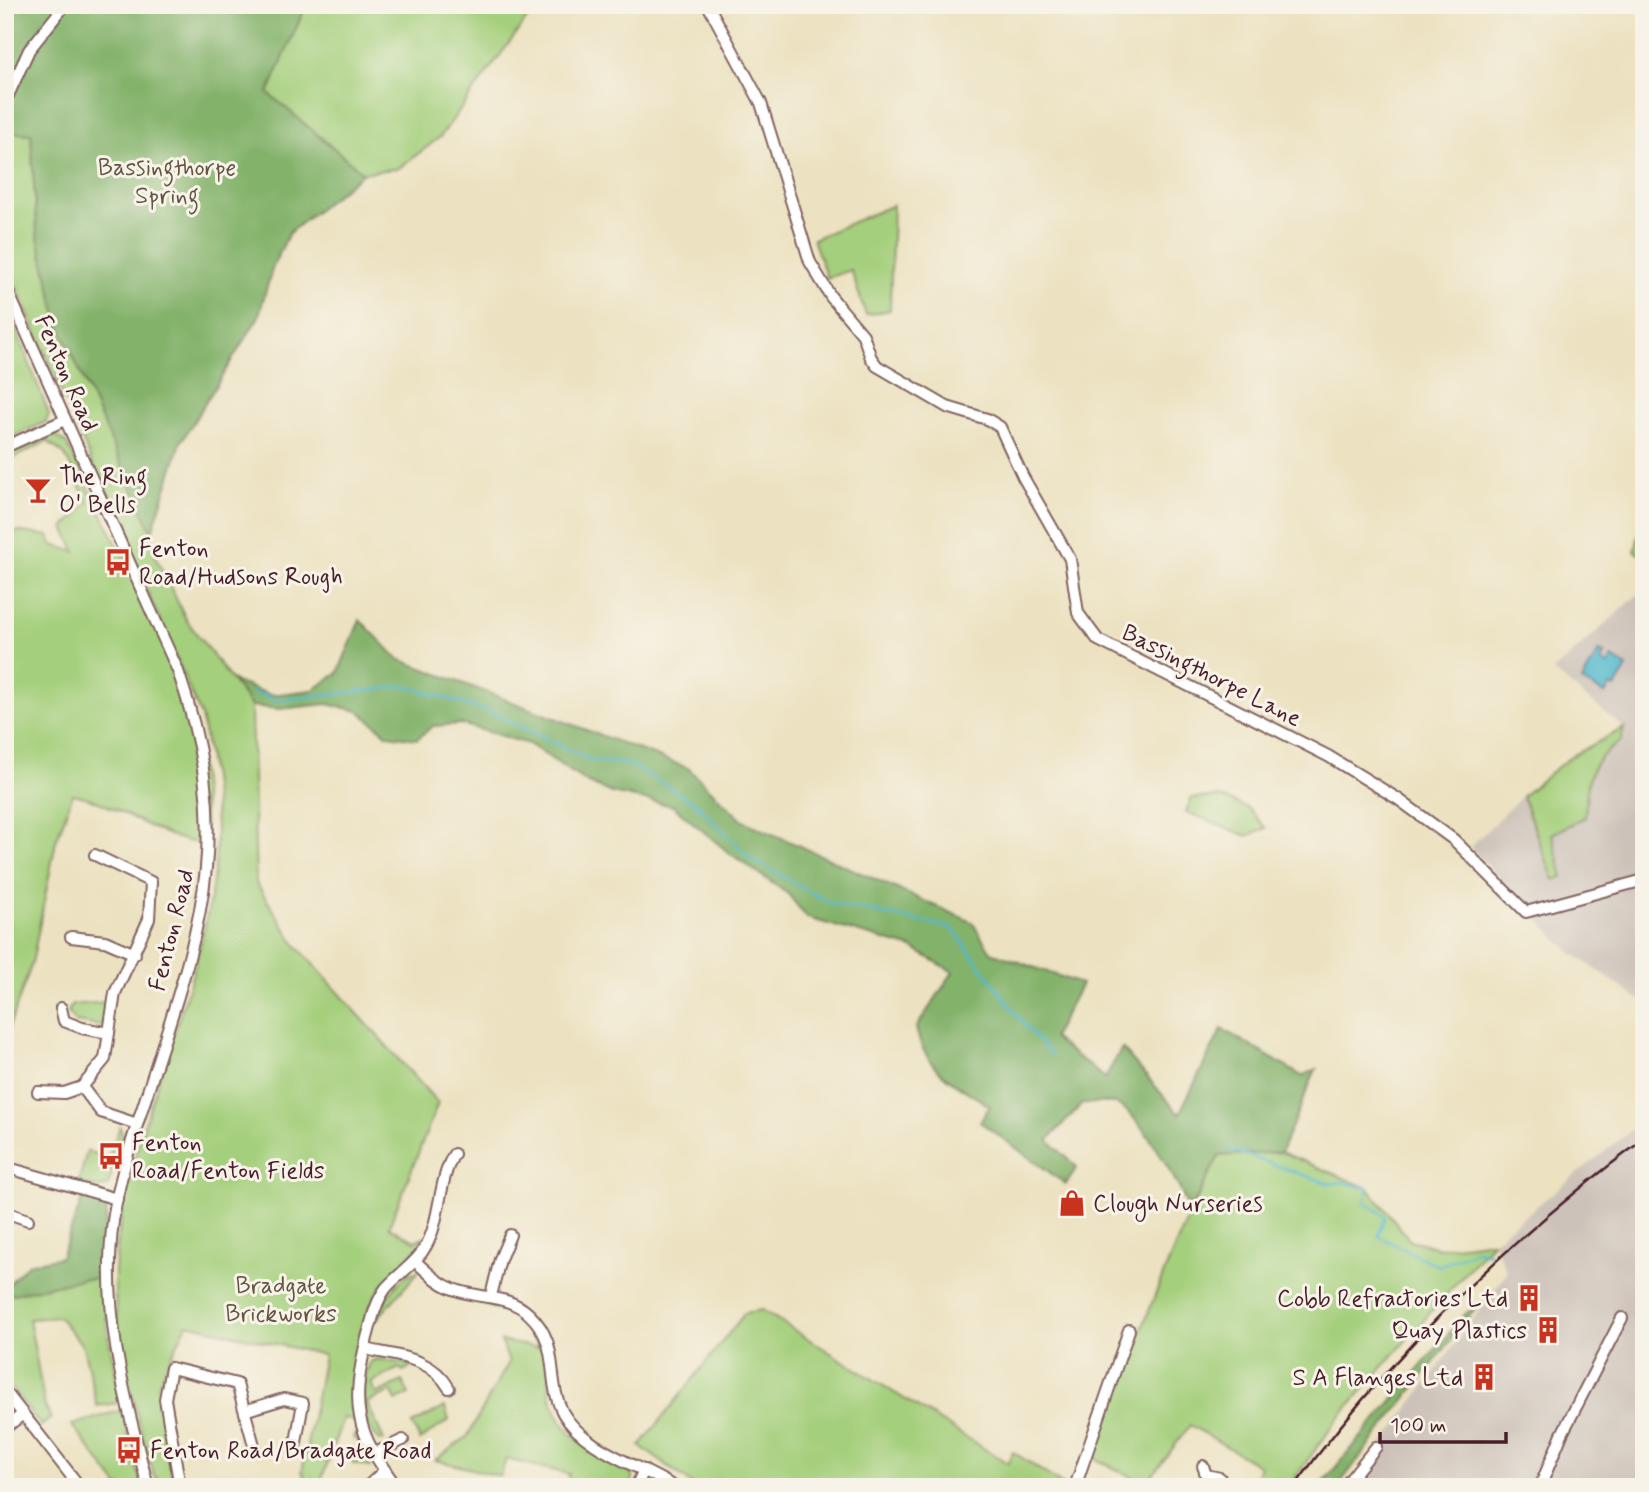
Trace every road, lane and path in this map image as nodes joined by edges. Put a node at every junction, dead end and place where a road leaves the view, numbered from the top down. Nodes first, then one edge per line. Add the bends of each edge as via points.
1 (65, 5) edge
2 (708, 5) edge
3 (5, 102) edge
4 (5, 285) edge
5 (65, 420) junction
6 (5, 447) edge
7 (95, 855) dead end
8 (1644, 880) edge
9 (71, 937) dead end
10 (135, 954) junction
11 (61, 1008) dead end
12 (109, 1033) junction
13 (82, 1087) junction
14 (38, 1092) dead end
15 (137, 1124) junction
16 (454, 1154) dead end
17 (6, 1171) edge
18 (117, 1199) junction
19 (5, 1212) edge
20 (28, 1220) dead end
21 (510, 1235) dead end
22 (415, 1261) junction
23 (491, 1296) junction
24 (1622, 1318) dead end
25 (1129, 1330) dead end
26 (365, 1349) junction
27 (449, 1388) dead end
28 (5, 1391) edge
29 (247, 1410) junction
30 (23, 1414) junction
31 (5, 1429) edge
32 (403, 1440) dead end
33 (1376, 1447) dead end
34 (255, 1449) dead end
35 (294, 1453) dead end
36 (376, 1453) junction
37 (644, 1469) junction
38 (385, 1470) junction
39 (1220, 1478) dead end
40 (178, 1486) edge
41 (80, 1487) edge
42 (148, 1487) edge
43 (367, 1487) edge
44 (397, 1487) edge
45 (636, 1487) edge
46 (674, 1487) edge
47 (1075, 1487) edge
48 (1199, 1487) edge
49 (1344, 1487) edge
50 (1540, 1487) edge

1 - 3 street via 29,50
2 - 8 street, Bassingthorpe Lane via 761,103 810,262 831,297 863,335 877,366 947,407 1000,427 1070,559 1075,602 1092,634 1117,652 1233,707 1398,799 1454,840 1526,912
4 - 5 street, Fenton Road
5 - 6 street
5 - 15 street, Fenton Road via 178,671 206,778 210,848 203,903 184,979
7 - 10 street via 155,880 149,919
9 - 10 street via 85,934
10 - 12 street via 115,993
11 - 12 street via 64,1021
12 - 13 street via 105,1059
13 - 14 street via 64,1093
13 - 15 street via 101,1112
15 - 18 street, Fenton Road
16 - 22 street via 432,1234
17 - 18 street
18 - 42 street, Fenton Road via 109,1307
19 - 20 street
21 - 23 street
22 - 23 street via 447,1287
22 - 26 street via 379,1299
23 - 37 street via 526,1311 544,1332 556,1393 571,1424
24 - 50 street
25 - 47 street
26 - 27 street via 422,1362 439,1373
26 - 36 street via 356,1398
28 - 30 street
29 - 34 street
29 - 35 street via 284,1399 303,1403
29 - 40 street via 237,1384 175,1367 168,1370 165,1399
30 - 31 street
30 - 41 street
32 - 36 street
33 - 49 street
36 - 38 street
37 - 45 street
37 - 46 street
38 - 43 street
38 - 44 street
39 - 48 street via 1204,1471

